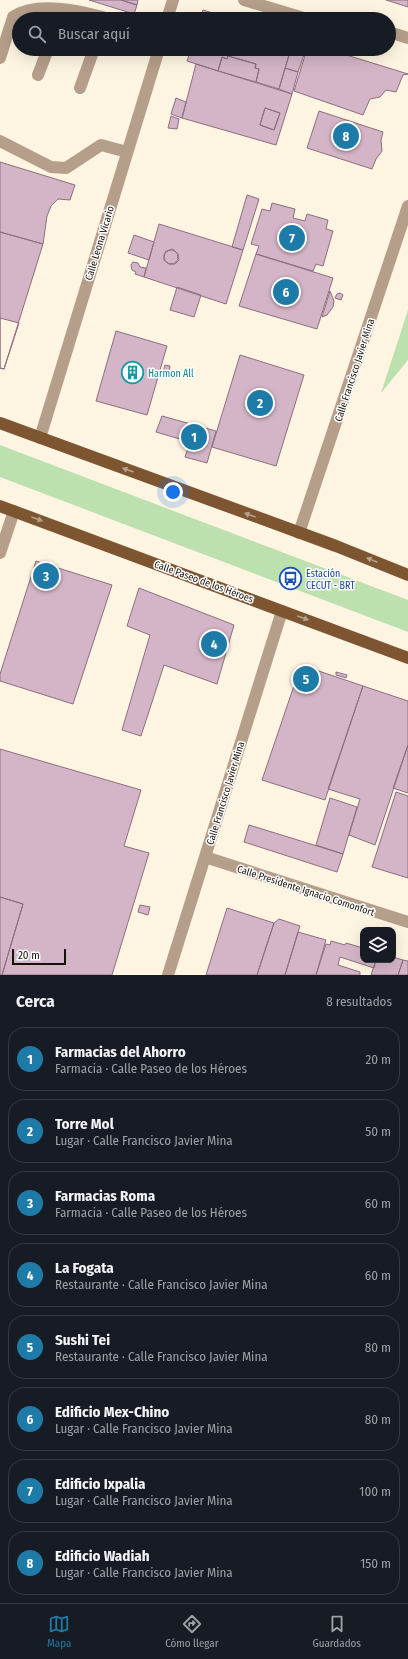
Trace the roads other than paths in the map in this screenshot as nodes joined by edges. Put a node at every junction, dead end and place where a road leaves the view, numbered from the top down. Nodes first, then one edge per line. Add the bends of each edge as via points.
1 (173, 0) edge
2 (244, 0) edge
3 (21, 12) edge
4 (57, 12) edge
5 (169, 12) edge
6 (284, 12) edge
7 (12, 20) edge
8 (396, 34) edge
9 (408, 38) edge
10 (45, 56) edge
11 (91, 56) edge
12 (156, 56) edge
13 (0, 58) edge
14 (38, 76) dead end
15 (80, 88) dead end
16 (0, 141) edge
17 (127, 152) junction
18 (408, 206) edge
19 (0, 423) edge
20 (40, 438) junction
21 (0, 506) edge
22 (14, 511) junction
23 (299, 533) junction
24 (0, 553) edge
25 (408, 575) edge
26 (282, 611) junction
27 (408, 658) edge
28 (205, 857) junction
29 (408, 922) edge
30 (168, 975) edge

1 - 5 street
2 - 6 street
3 - 4 street via 28,8 45,7
7 - 13 street
8 - 9 street
10 - 14 street
11 - 15 street
12 - 17 street, Calle Leona Vicario
16 - 17 street via 51,167 66,168 101,145
17 - 20 street, Calle Leona Vicario
18 - 23 street, Calle Francisco Javier Mina
19 - 20 main road
23 -> 20 main road
21 - 22 main road, Calle Paseo de los Héroes
22 - 24 street
22 -> 26 main road, Calle Paseo de los Héroes
25 -> 23 main road
26 -> 27 main road, Calle Paseo de los Héroes
26 - 28 street, Calle Francisco Javier Mina
28 - 29 street, Calle Presidente Ignacio Comonfort
28 - 30 street, Calle Francisco Javier Mina

